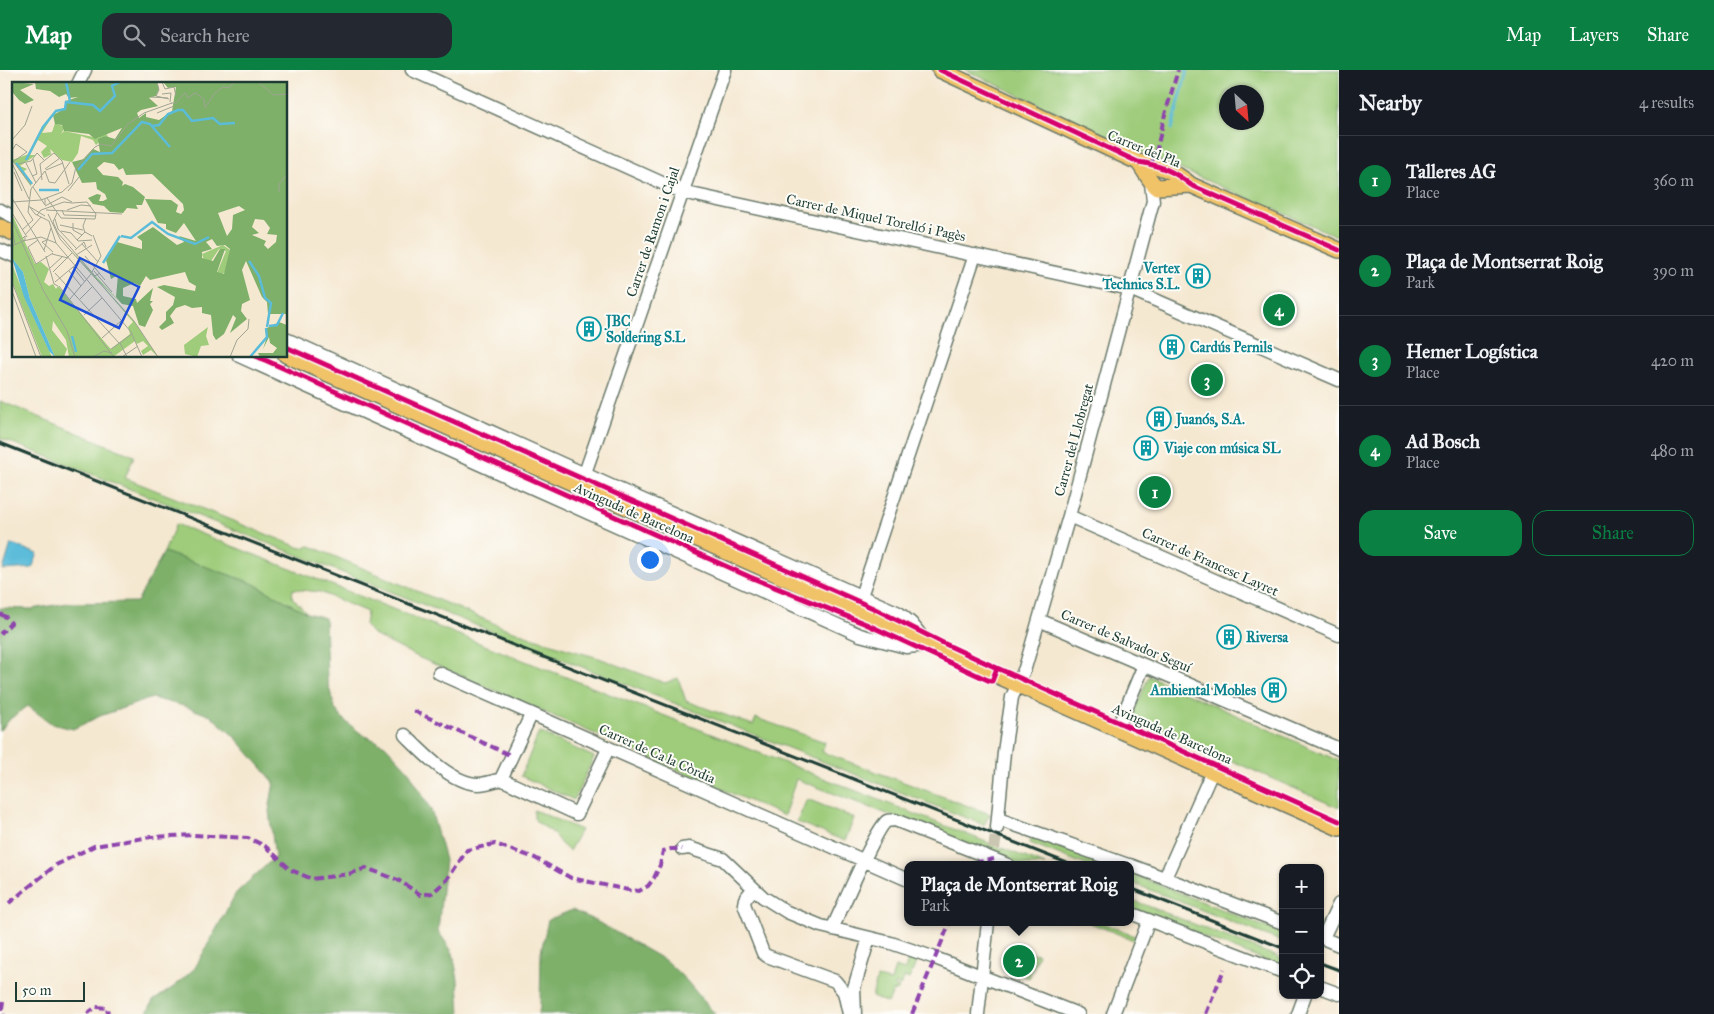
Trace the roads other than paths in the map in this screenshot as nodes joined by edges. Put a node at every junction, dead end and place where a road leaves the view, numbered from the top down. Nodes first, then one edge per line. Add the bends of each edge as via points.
1 (84, 70) edge
2 (412, 70) edge
3 (725, 70) edge
4 (940, 70) edge
5 (79, 82) edge
6 (1159, 177) junction
7 (682, 192) junction
8 (0, 210) edge
9 (12, 216) edge
10 (0, 227) edge
11 (12, 232) edge
12 (1339, 250) edge
13 (975, 254) junction
14 (1130, 289) junction
15 (288, 340) edge
16 (288, 356) edge
17 (243, 358) edge
18 (1339, 380) edge
19 (585, 473) junction
20 (573, 484) junction
21 (1069, 516) junction
22 (861, 596) junction
23 (880, 612) junction
24 (1039, 620) junction
25 (847, 629) junction
26 (1339, 635) edge
27 (929, 645) junction
28 (1144, 666) junction
29 (439, 673) dead end
30 (1017, 685) junction
31 (531, 715) junction
32 (1117, 730) junction
33 (405, 735) dead end
34 (608, 749) junction
35 (1339, 749) edge
36 (1212, 772) junction
37 (501, 779) junction
38 (1339, 828) edge
39 (682, 849) dead end
40 (994, 858) edge
41 (864, 861) junction
42 (1117, 861) edge
43 (1134, 867) edge
44 (904, 878) edge
45 (1165, 878) junction
46 (753, 889) junction
47 (1339, 904) edge
48 (1134, 914) edge
49 (1150, 920) junction
50 (1279, 921) edge
51 (988, 926) edge
52 (832, 929) junction
53 (1324, 934) edge
54 (869, 938) junction
55 (1324, 939) edge
56 (1339, 945) edge
57 (1279, 970) edge
58 (982, 976) junction
59 (1324, 988) edge
60 (1339, 994) edge
61 (1304, 999) edge
62 (849, 1014) edge
63 (855, 1014) edge
64 (978, 1014) edge
65 (1078, 1014) edge
66 (1113, 1014) edge
67 (1298, 1014) edge

1 - 5 street
2 - 7 street, Carrer de Miquel Torelló i Pagès
3 - 7 street, Carrer de Ramon i Cajal
4 - 6 main road, Carrer del Pla via 1138,162
6 - 12 main road, Carrer del Pla via 1191,184
6 - 14 street, Carrer del Llobregat via 1162,194 1154,201
7 - 13 street, Carrer de Miquel Torelló i Pagès
7 - 19 street, Carrer de Ramon i Cajal
8 - 9 street
10 - 11 main road
13 - 14 street, Carrer de Miquel Torelló i Pagès
13 - 22 street
14 - 18 street, Carrer de Miquel Torelló i Pagès
14 - 21 street, Carrer del Llobregat
15 - 19 street, Avinguda de Barcelona
16 - 20 main road, Avinguda de Barcelona
17 - 25 street, Avinguda de Barcelona
19 - 20 street, Carrer de Ramon i Cajal
19 - 22 street, Avinguda de Barcelona
20 - 23 main road, Avinguda de Barcelona
21 - 24 street, Carrer del Llobregat
21 - 26 street, Carrer de Francesc Layret
22 - 23 street, Avinguda de Barcelona
23 - 25 street, Avinguda de Barcelona via 868,632
23 - 27 main road, Avinguda de Barcelona
24 - 28 street, Carrer de Salvador Seguí
24 - 30 street, Carrer del Llobregat
25 - 27 street, Avinguda de Barcelona via 860,636 906,647
27 - 30 main road, Avinguda de Barcelona
28 - 32 street
28 - 35 street, Carrer de Salvador Seguí
29 - 31 street, Carrer de Ca la Còrdia
30 - 32 main road, Avinguda de Barcelona
30 - 42 street, Carrer del Llobregat via 1010,706 998,823
31 - 34 street, Carrer de Ca la Còrdia
31 - 37 street
32 - 36 main road, Avinguda de Barcelona
33 - 37 street via 435,765 465,781 479,784
34 - 37 street via 577,814
34 - 41 street, Carrer de Ca la Còrdia
36 - 38 main road, Avinguda de Barcelona
36 - 45 street
39 - 46 street via 689,848 722,860
40 - 41 street via 895,820 887,822 879,830
41 - 44 street, Carrer de Ca la Còrdia
41 - 52 street
43 - 45 street
45 - 50 street
46 - 52 street via 787,912
46 - 62 street via 744,904 763,953 835,981 844,992
47 - 53 street
48 - 49 street
49 - 57 street
49 - 66 street
51 - 58 street
52 - 54 street
54 - 58 street
54 - 63 street via 854,988
55 - 56 street
58 - 64 street
58 - 65 street
59 - 60 street
61 - 67 street

